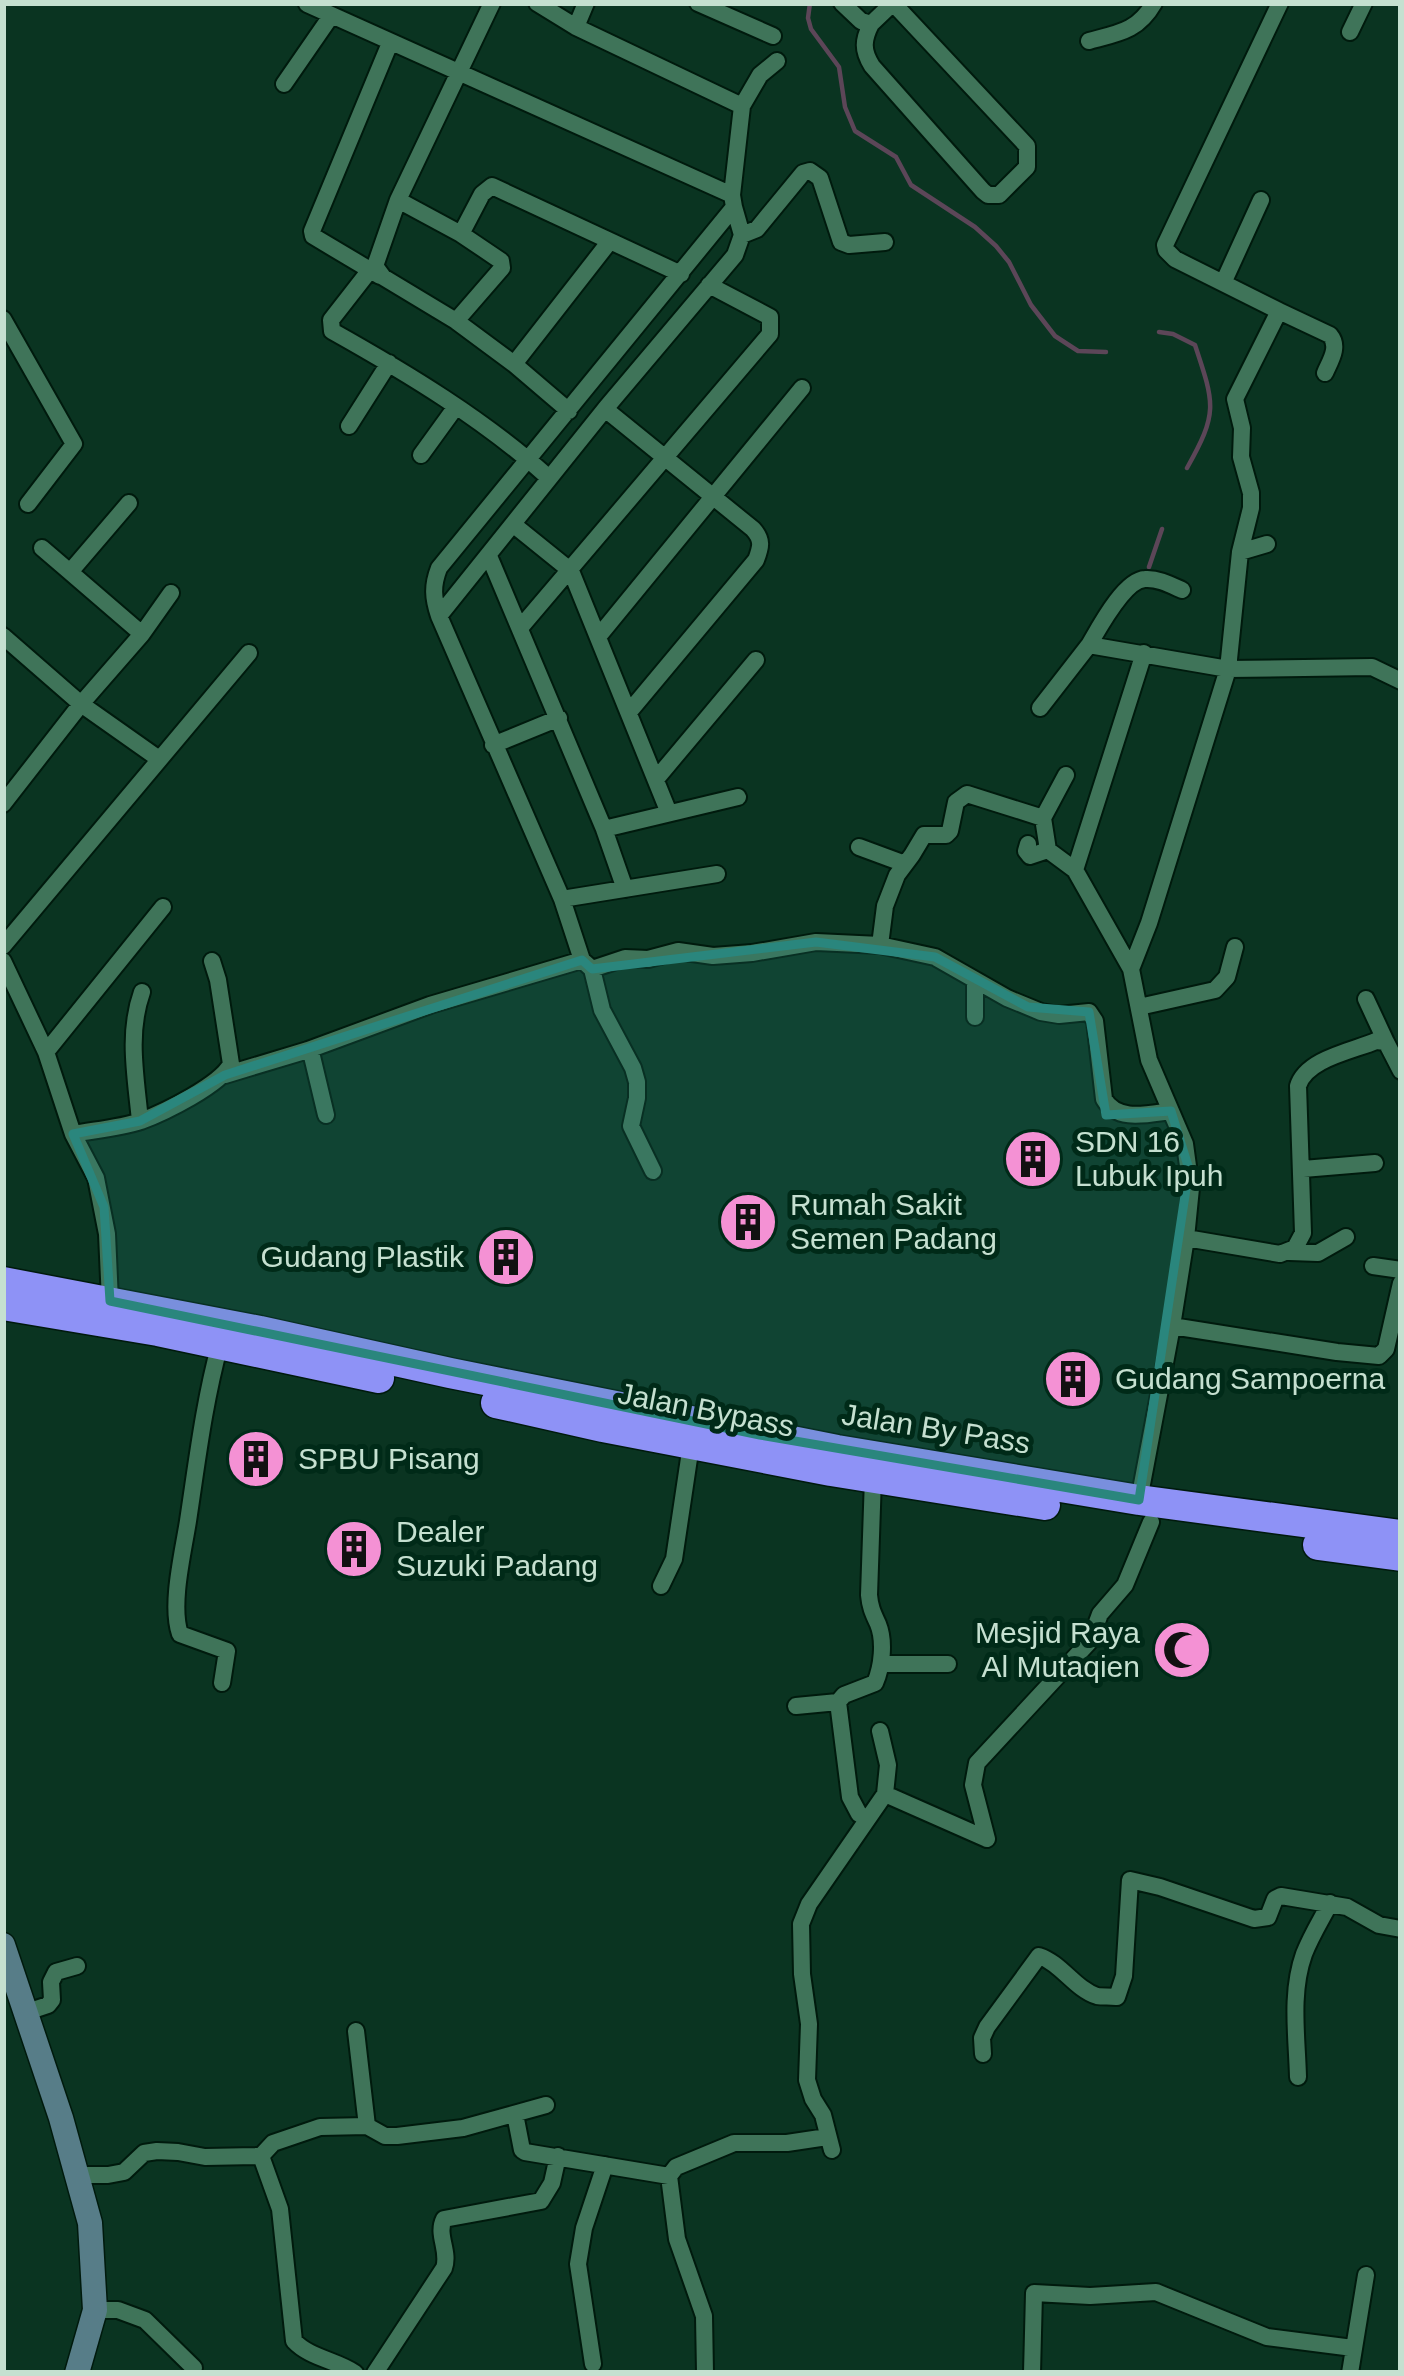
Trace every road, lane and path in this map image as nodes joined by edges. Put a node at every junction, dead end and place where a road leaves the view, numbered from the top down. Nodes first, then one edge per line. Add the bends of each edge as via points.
1 (492, 3) edge
2 (537, 3) edge
3 (586, 3) edge
4 (698, 3) edge
5 (842, 3) edge
6 (893, 3) edge
7 (1154, 3) edge
8 (1280, 3) edge
9 (1364, 3) edge
10 (307, 4) edge
11 (331, 16) junction
12 (871, 24) junction
13 (576, 27) junction
14 (1350, 32) dead end
15 (773, 36) dead end
16 (1089, 41) dead end
17 (390, 43) junction
18 (777, 62) dead end
19 (460, 74) junction
20 (284, 84) dead end
21 (742, 106) junction
22 (398, 200) junction
23 (1261, 200) dead end
24 (733, 201) junction
25 (461, 234) junction
26 (742, 235) junction
27 (610, 241) junction
28 (885, 242) dead end
29 (377, 274) junction
30 (681, 274) junction
31 (1223, 281) junction
32 (709, 285) junction
33 (1279, 310) junction
34 (3, 320) edge
35 (456, 321) junction
36 (389, 363) junction
37 (514, 364) junction
38 (1325, 373) dead end
39 (802, 388) dead end
40 (455, 408) junction
41 (605, 410) junction
42 (569, 411) junction
43 (349, 426) dead end
44 (421, 455) dead end
45 (664, 457) junction
46 (528, 459) junction
47 (549, 478) junction
48 (712, 498) junction
49 (129, 503) dead end
50 (28, 504) dead end
51 (514, 525) junction
52 (1267, 544) dead end
53 (43, 548) dead end
54 (1240, 553) junction
55 (489, 556) junction
56 (572, 571) junction
57 (70, 572) junction
58 (1182, 590) dead end
59 (171, 593) dead end
60 (439, 616) junction
61 (520, 628) junction
62 (142, 634) junction
63 (598, 637) junction
64 (4, 640) edge
65 (1089, 645) junction
66 (249, 653) dead end
67 (1144, 653) junction
68 (756, 660) dead end
69 (1228, 669) junction
70 (1401, 681) edge
71 (81, 704) junction
72 (1040, 708) dead end
73 (628, 712) junction
74 (559, 718) junction
75 (493, 746) junction
76 (159, 759) junction
77 (1066, 775) dead end
78 (657, 778) junction
79 (737, 797) dead end
80 (3, 804) edge
81 (669, 813) junction
82 (1042, 818) junction
83 (604, 829) junction
84 (1028, 844) dead end
85 (859, 847) dead end
86 (1048, 850) junction
87 (905, 864) junction
88 (1075, 870) junction
89 (717, 874) dead end
90 (625, 889) junction
91 (562, 899) junction
92 (163, 908) dead end
93 (880, 945) junction
94 (3, 946) edge
95 (1235, 946) dead end
96 (3, 961) edge
97 (212, 961) dead end
98 (587, 964) junction
99 (1131, 968) junction
100 (975, 980) junction
101 (142, 992) dead end
102 (1366, 999) dead end
103 (1139, 1007) junction
104 (975, 1017) dead end
105 (1386, 1042) junction
106 (308, 1050) junction
107 (46, 1052) junction
108 (1401, 1071) edge
109 (225, 1075) junction
110 (1171, 1112) junction
111 (326, 1114) dead end
112 (140, 1121) junction
113 (74, 1135) junction
114 (1375, 1163) dead end
115 (1303, 1169) junction
116 (653, 1171) dead end
117 (1186, 1238) junction
118 (1346, 1238) dead end
119 (1290, 1252) junction
120 (1373, 1266) dead end
121 (1401, 1270) edge
122 (3, 1282) edge
123 (1401, 1283) edge
124 (110, 1301) junction
125 (3, 1305) edge
126 (1172, 1326) junction
127 (220, 1344) junction
128 (679, 1434) junction
129 (873, 1478) junction
130 (1145, 1511) junction
131 (1401, 1534) edge
132 (1401, 1556) edge
133 (661, 1586) dead end
134 (880, 1664) junction
135 (948, 1664) dead end
136 (222, 1683) dead end
137 (838, 1702) junction
138 (796, 1706) dead end
139 (880, 1731) dead end
140 (885, 1795) junction
141 (859, 1814) dead end
142 (1330, 1903) junction
143 (1401, 1929) edge
144 (3, 1945) edge
145 (77, 1966) dead end
146 (24, 2013) junction
147 (356, 2030) dead end
148 (983, 2054) dead end
149 (1298, 2077) dead end
150 (546, 2105) dead end
151 (515, 2114) junction
152 (367, 2126) junction
153 (261, 2156) junction
154 (559, 2156) junction
155 (605, 2165) junction
156 (77, 2175) junction
157 (669, 2176) junction
158 (1366, 2275) dead end
159 (95, 2310) junction
160 (1353, 2348) junction
161 (593, 2364) dead end
162 (194, 2368) dead end
163 (77, 2373) edge
164 (355, 2373) edge
165 (376, 2373) edge
166 (705, 2373) edge
167 (1033, 2373) edge
168 (1349, 2373) edge

1 - 19 street
2 - 13 street
3 - 13 street
4 - 15 street
5 - 12 street
6 - 12 street
6 - 12 street via 1027,146 1027,167 999,195 983,191 872,65 864,44
7 - 16 street via 1135,27
8 - 31 street via 1166,245 1175,260
9 - 14 street
10 - 11 street
11 - 17 street
11 - 20 street
13 - 21 street
17 - 19 street
17 - 29 street via 311,232
18 - 21 street
19 - 22 street
19 - 24 street
21 - 24 street
22 - 25 street
22 - 29 street
23 - 31 street
24 - 26 street
24 - 30 street
25 - 27 street via 491,186
25 - 35 street via 502,265
26 - 28 street via 810,171 820,178 841,242
26 - 32 street
27 - 30 street
27 - 37 street
29 - 35 street
29 - 36 street via 331,325
30 - 42 street
31 - 33 street
32 - 41 street
32 - 45 street via 770,317 770,334
33 - 38 street via 1334,340
33 - 54 street via 1235,399 1251,493
34 - 50 street via 74,444
35 - 37 street
36 - 40 street
36 - 43 street
37 - 42 street
39 - 48 street
40 - 44 street
40 - 46 street
41 - 45 street
41 - 47 street
42 - 46 street
45 - 48 street
45 - 56 street
46 - 47 street
46 - 60 street via 439,568
47 - 51 street
48 - 63 street
48 - 73 street via 760,537 761,547
49 - 57 street
51 - 55 street
51 - 56 street
52 - 54 street
53 - 57 street
54 - 69 street
55 - 60 street
55 - 61 street
56 - 61 street
56 - 63 street
57 - 62 street
58 - 65 street via 1134,582
59 - 62 street
60 - 75 street
61 - 74 street
62 - 71 street
63 - 73 street
64 - 71 street
65 - 67 street
65 - 72 street
66 - 76 street
67 - 69 street
67 - 88 street
68 - 78 street
69 - 70 street via 1372,667
69 - 99 street
71 - 76 street
71 - 80 street
73 - 78 street
74 - 75 street
74 - 83 street
75 - 91 street
76 - 94 street
77 - 82 street
78 - 81 street
79 - 81 street
81 - 83 street
82 - 86 street
82 - 87 street via 967,794 956,802 950,831 924,835
83 - 90 street
84 - 86 street via 1030,856
85 - 87 street
86 - 88 street
87 - 93 street via 888,892
88 - 99 street
89 - 90 street
90 - 91 street
91 - 98 street
92 - 107 street
93 - 98 street via 816,942
93 - 100 street via 935,956
95 - 103 street via 1215,990
96 - 107 street
97 - 109 street via 229,1045
98 - 106 street via 430,1005
98 - 116 street via 633,1068 631,1126
99 - 103 street
100 - 104 street
100 - 110 street via 1041,1012 1089,1012 1110,1109
101 - 112 street via 132,1035
102 - 105 street
103 - 110 street
105 - 108 street
105 - 115 street via 1300,1077
106 - 109 street
106 - 111 street
107 - 113 street
109 - 112 street
110 - 117 street via 1189,1169
112 - 113 street
113 - 124 street via 104,1207
114 - 115 street
115 - 119 street via 1304,1233
117 - 119 street
117 - 126 street
118 - 119 street via 1318,1253
120 - 121 street
122 - 124 highway
123 - 126 street via 1379,1356
124 - 128 highway, Jalan By Pass
125 - 127 highway, Jalan Bypass
126 - 130 street
127 - 128 highway, Jalan Bypass
127 - 136 street via 176,1622 180,1634 226,1652
128 - 129 highway, Jalan Bypass
128 - 130 highway, Jalan By Pass via 837,1450
128 - 133 street via 674,1559
129 - 130 highway, Jalan Bypass
129 - 134 street via 869,1595
130 - 131 highway, Jalan By Pass
130 - 132 highway, Jalan Bypass
130 - 140 street via 1125,1586 1092,1637 977,1763 973,1785 987,1839
134 - 135 street
134 - 137 street via 875,1683
137 - 138 street
137 - 141 street
139 - 140 street
140 - 157 street via 801,1924 807,2080 830,2144 734,2143
142 - 143 street
142 - 148 street via 1281,1896 1268,1917 1254,1919 1130,1880 1117,1997 1094,1995 1039,1956 987,2027
142 - 149 street via 1300,1966
144 - 146 street
145 - 146 street via 56,1972 52,2000
146 - 156 street
147 - 152 street
150 - 151 street
151 - 152 street via 398,2136
151 - 154 street via 522,2150
152 - 153 street via 320,2126 273,2143
153 - 156 street via 157,2151 124,2172
153 - 164 street via 280,2209 294,2341
154 - 155 street
154 - 165 street via 541,2201 444,2218 444,2268
155 - 157 street
155 - 161 street via 578,2264
156 - 159 street
157 - 166 street via 677,2239 704,2317
158 - 160 street
159 - 162 street via 145,2320
159 - 163 street
160 - 167 street via 1267,2337 1156,2292 1034,2293
160 - 168 street

